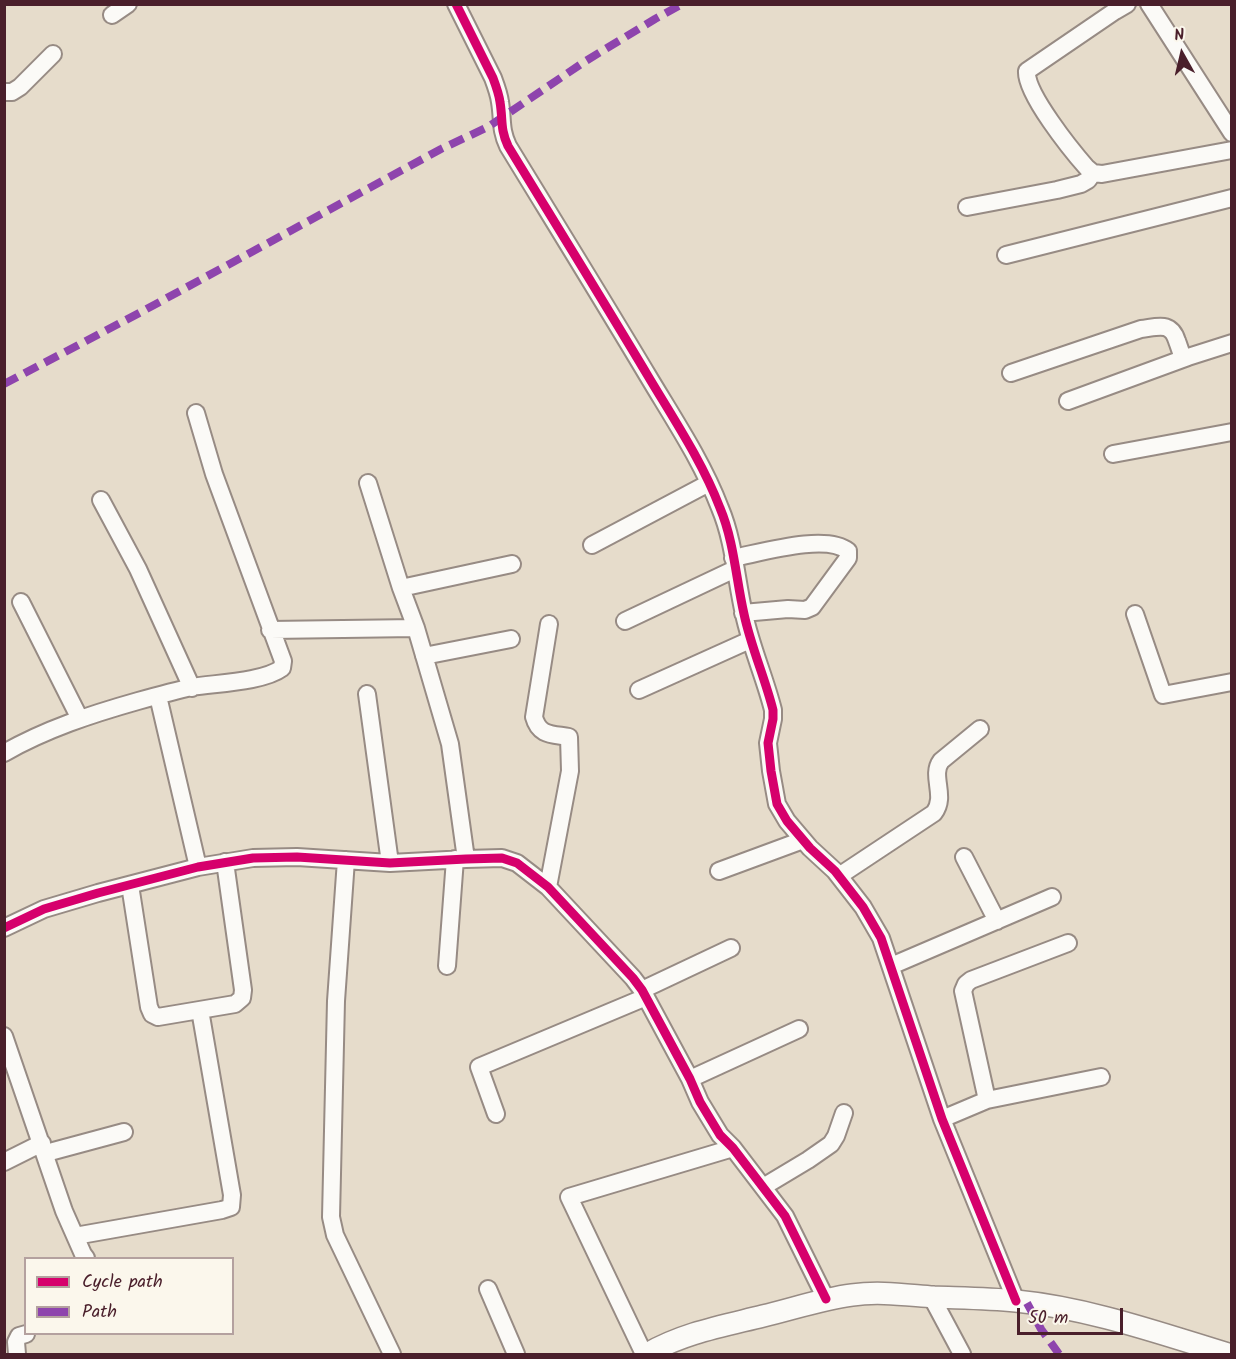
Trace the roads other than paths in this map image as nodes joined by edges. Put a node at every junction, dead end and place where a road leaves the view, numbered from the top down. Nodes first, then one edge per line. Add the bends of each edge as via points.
1 (128, 4) edge
2 (456, 4) edge
3 (1127, 4) edge
4 (1149, 4) edge
5 (112, 15) dead end
6 (53, 54) dead end
7 (4, 92) edge
8 (1232, 133) edge
9 (1232, 150) edge
10 (1093, 173) junction
11 (1232, 198) edge
12 (967, 207) dead end
13 (1006, 255) dead end
14 (1232, 343) edge
15 (1188, 357) junction
16 (1011, 373) dead end
17 (1068, 401) dead end
18 (196, 413) dead end
19 (1232, 432) edge
20 (1113, 454) dead end
21 (368, 483) dead end
22 (709, 483) junction
23 (101, 500) dead end
24 (592, 545) dead end
25 (512, 564) dead end
26 (734, 564) junction
27 (401, 588) junction
28 (21, 602) dead end
29 (743, 613) junction
30 (1135, 614) dead end
31 (625, 621) dead end
32 (549, 624) dead end
33 (416, 628) junction
34 (270, 630) junction
35 (511, 639) dead end
36 (750, 640) junction
37 (424, 656) junction
38 (1232, 682) edge
39 (192, 687) junction
40 (639, 690) dead end
41 (367, 694) dead end
42 (158, 696) junction
43 (80, 719) junction
44 (980, 729) dead end
45 (4, 753) edge
46 (803, 840) junction
47 (964, 857) dead end
48 (461, 859) junction
49 (346, 860) junction
50 (225, 862) junction
51 (390, 863) junction
52 (198, 867) junction
53 (720, 870) dead end
54 (839, 876) junction
55 (130, 885) junction
56 (548, 887) junction
57 (1052, 897) dead end
58 (996, 921) junction
59 (4, 928) edge
60 (1068, 943) dead end
61 (731, 948) dead end
62 (447, 966) dead end
63 (891, 966) junction
64 (644, 994) junction
65 (200, 1010) junction
66 (799, 1029) dead end
67 (4, 1036) edge
68 (1101, 1077) dead end
69 (690, 1079) junction
70 (987, 1100) junction
71 (844, 1113) dead end
72 (496, 1114) dead end
73 (942, 1119) junction
74 (124, 1132) dead end
75 (44, 1148) junction
76 (734, 1148) junction
77 (4, 1162) edge
78 (763, 1187) junction
79 (75, 1236) junction
80 (85, 1257) edge
81 (488, 1289) dead end
82 (931, 1296) junction
83 (826, 1299) junction
84 (1016, 1301) junction
85 (24, 1334) edge
86 (17, 1354) edge
87 (392, 1354) edge
88 (516, 1354) edge
89 (645, 1354) edge
90 (962, 1354) edge
91 (1228, 1354) edge

1 - 5 street
2 - 22 street via 494,78 508,146 631,346
3 - 10 street via 1027,71 1026,77 1051,123
4 - 8 street
6 - 7 street via 20,87
9 - 10 street
10 - 12 street via 1081,184
11 - 13 street
14 - 15 street
15 - 16 street via 1182,355 1170,328 1161,326
15 - 17 street
18 - 34 street
19 - 20 street
21 - 27 street
22 - 24 street
22 - 26 street via 729,533
23 - 39 street via 138,569
25 - 27 street
26 - 29 street
26 - 29 street via 803,544 842,547 848,552 848,558 812,607
26 - 31 street
27 - 33 street
28 - 43 street
29 - 36 street
30 - 38 street via 1163,695
32 - 56 street via 534,717 543,732 569,737 570,771
33 - 34 street
33 - 37 street
34 - 39 street via 283,661 282,668 247,679
35 - 37 street
36 - 40 street
36 - 46 street via 773,710 768,743 777,804
37 - 48 street via 450,744
39 - 42 street
41 - 51 street
42 - 43 street
42 - 52 street
43 - 45 street
44 - 54 street via 938,765 940,802 934,813
46 - 53 street
46 - 54 street
47 - 58 street
48 - 51 street
48 - 56 street via 502,858 517,863
48 - 62 street
49 - 50 street via 297,857
49 - 51 street
49 - 87 street via 336,1001 331,1217 335,1235
50 - 52 street
50 - 65 street via 242,999 235,1004
52 - 55 street
54 - 63 street via 871,918
55 - 59 street via 44,909
55 - 65 street via 152,1014 158,1017
56 - 64 street
57 - 58 street
58 - 63 street
60 - 70 street via 966,984 963,991
61 - 64 street
63 - 73 street
64 - 69 street
64 - 72 street via 479,1067
65 - 79 street via 231,1207
66 - 69 street
67 - 75 street
68 - 70 street
69 - 76 street via 720,1135
70 - 73 street
71 - 78 street via 831,1144
73 - 84 street
74 - 75 street
75 - 77 street
75 - 79 street
76 - 78 street
76 - 89 street via 569,1197
78 - 83 street via 784,1215
79 - 80 street
81 - 88 street
82 - 83 street via 879,1293
82 - 84 street
82 - 90 street
83 - 89 street via 694,1333
84 - 91 street via 1069,1309
85 - 86 street via 16,1341

